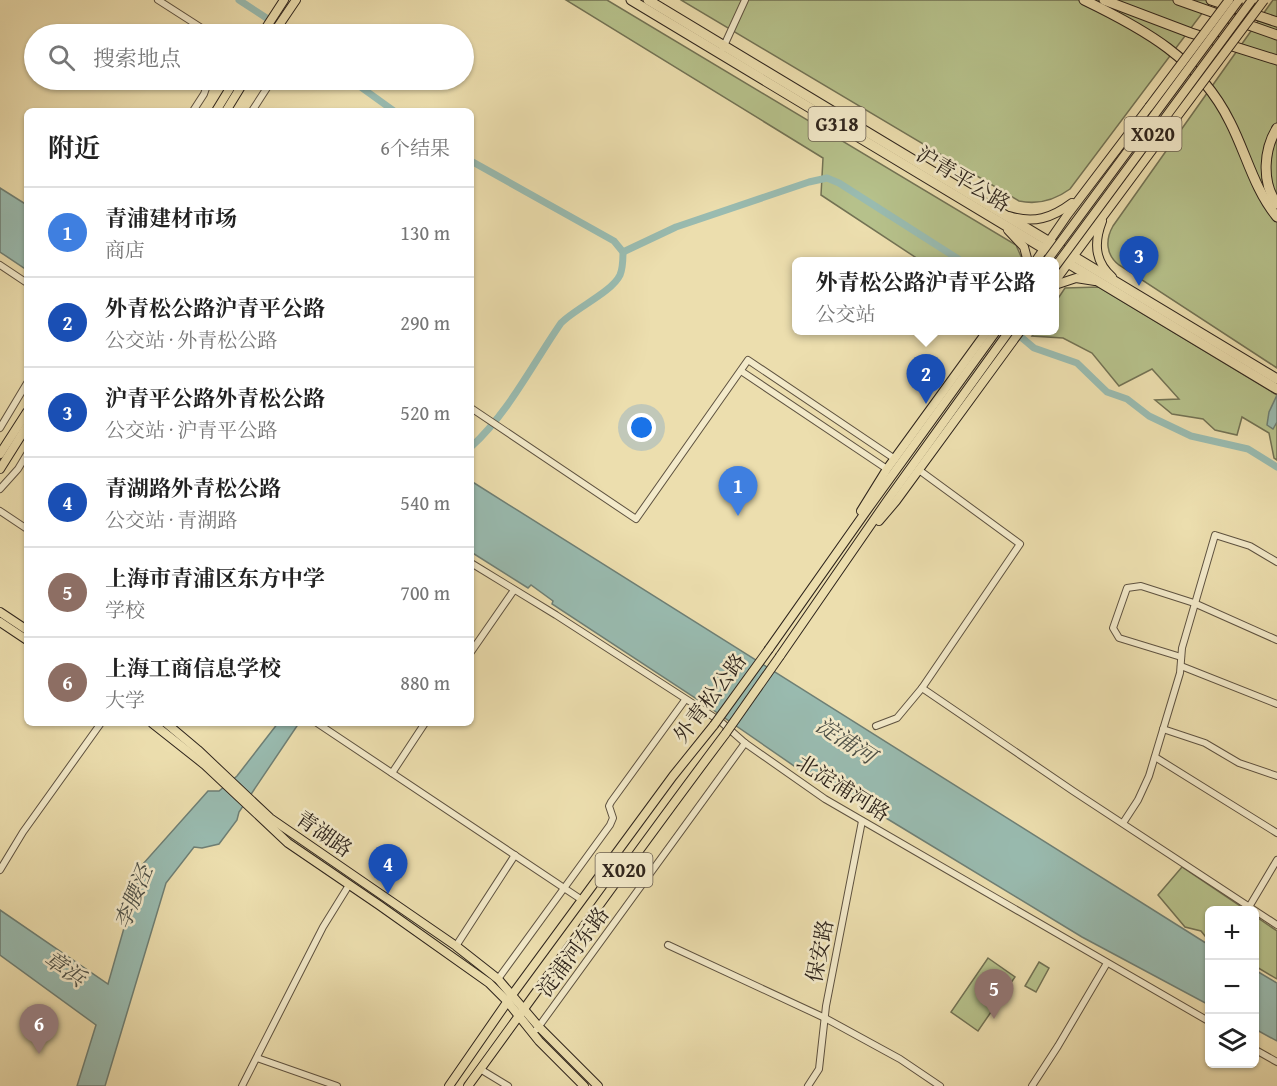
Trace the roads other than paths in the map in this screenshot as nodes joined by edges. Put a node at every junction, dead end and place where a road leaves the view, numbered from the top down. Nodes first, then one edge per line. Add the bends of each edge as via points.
1 (158, 0) edge
2 (296, 0) edge
3 (631, 0) edge
4 (648, 0) edge
5 (745, 0) edge
6 (1084, 0) edge
7 (1104, 0) edge
8 (1178, 0) edge
9 (1211, 0) edge
10 (1228, 0) edge
11 (1239, 0) edge
12 (1252, 0) edge
13 (1264, 0) edge
14 (282, 3) edge
15 (1277, 22) edge
16 (196, 24) edge
17 (268, 24) edge
18 (280, 24) edge
19 (1277, 35) edge
20 (722, 50) junction
21 (1277, 60) edge
22 (205, 90) edge
23 (229, 90) edge
24 (239, 90) edge
25 (266, 90) edge
26 (195, 108) edge
27 (218, 108) edge
28 (228, 108) edge
29 (254, 108) edge
30 (1277, 128) edge
31 (1082, 195) junction
32 (1114, 200) junction
33 (1277, 204) edge
34 (1005, 214) junction
35 (991, 217) junction
36 (1277, 217) edge
37 (1046, 245) junction
38 (1028, 257) edge
39 (1038, 257) edge
40 (1059, 257) edge
41 (1060, 258) edge
42 (0, 265) edge
43 (24, 281) edge
44 (1098, 281) junction
45 (1059, 282) edge
46 (1119, 283) junction
47 (984, 335) edge
48 (993, 335) edge
49 (1006, 335) edge
50 (1017, 335) edge
51 (741, 371) junction
52 (1277, 379) edge
53 (24, 388) edge
54 (1277, 389) edge
55 (474, 410) edge
56 (24, 417) edge
57 (0, 428) edge
58 (24, 431) edge
59 (0, 454) edge
60 (24, 459) edge
61 (895, 459) junction
62 (0, 469) edge
63 (887, 469) junction
64 (919, 470) junction
65 (0, 489) edge
66 (0, 511) edge
67 (24, 527) edge
68 (852, 530) junction
69 (860, 541) junction
70 (1277, 562) edge
71 (474, 565) edge
72 (514, 590) junction
73 (1194, 603) junction
74 (0, 612) edge
75 (0, 622) edge
76 (24, 628) edge
77 (24, 638) edge
78 (1277, 640) edge
79 (474, 648) edge
80 (1181, 657) junction
81 (1181, 666) junction
82 (922, 688) junction
83 (685, 700) junction
84 (1277, 704) edge
85 (99, 726) edge
86 (156, 726) edge
87 (169, 726) edge
88 (322, 726) edge
89 (423, 726) edge
90 (876, 726) dead end
91 (1163, 729) junction
92 (745, 743) junction
93 (1155, 757) junction
94 (392, 773) junction
95 (1277, 776) edge
96 (226, 781) junction
97 (249, 803) junction
98 (862, 821) junction
99 (1123, 823) junction
100 (1277, 833) edge
101 (515, 855) junction
102 (1277, 860) edge
103 (0, 870) edge
104 (349, 885) junction
105 (564, 887) junction
106 (582, 900) junction
107 (1248, 906) edge
108 (1250, 906) edge
109 (1259, 913) edge
110 (1277, 925) edge
111 (668, 945) dead end
112 (456, 946) junction
113 (1107, 963) junction
114 (498, 979) junction
115 (509, 998) junction
116 (522, 1013) junction
117 (825, 1018) junction
118 (1205, 1020) edge
119 (536, 1031) junction
120 (1259, 1052) edge
121 (257, 1058) junction
122 (1277, 1062) edge
123 (480, 1070) junction
124 (242, 1086) edge
125 (337, 1086) edge
126 (449, 1086) edge
127 (468, 1086) edge
128 (508, 1086) edge
129 (584, 1086) edge
130 (598, 1086) edge
131 (808, 1086) edge
132 (940, 1086) edge
133 (1032, 1086) edge

1 - 16 street
2 - 18 main road
3 - 20 highway, 沪青平公路 / G318
4 - 20 highway, 沪青平公路 / G318
5 - 20 street
6 - 36 highway via 1146,32 1200,78 1230,120 1267,204
7 - 21 highway
8 - 19 highway
9 - 15 highway
10 - 31 main road, bridge
11 - 41 main road, X020, bridge
12 - 41 main road, X020, bridge
13 - 32 main road, bridge
14 - 17 main road
20 - 34 highway, 沪青平公路 / G318
20 - 35 highway, 沪青平公路 / G318
22 - 26 street
23 - 27 main road
24 - 28 main road
25 - 29 street
30 - 33 highway via 1267,152 1267,181
31 - 34 main road via 1044,219
31 - 37 main road
31 - 41 main road
32 - 41 main road
32 - 46 main road via 1098,230 1096,245 1102,267
34 - 37 highway, 沪青平公路 / G318
35 - 37 highway, 沪青平公路 / G318
35 - 38 main road via 1016,237
37 - 39 main road
37 - 40 highway, 沪青平公路 / G318
41 - 44 highway, 沪青平公路 / G318
41 - 46 highway, 沪青平公路 / G318
42 - 43 street
44 - 45 main road via 1076,278
44 - 54 highway, 沪青平公路 / G318
46 - 52 highway, 沪青平公路 / G318
47 - 61 main road
48 - 68 main road, 外青松公路 / X020
49 - 69 main road, 外青松公路 / X020
50 - 64 main road
51 - 55 street via 636,519
51 - 61 street via 748,360
51 - 63 street
53 - 57 street
56 - 59 main road
58 - 62 main road
60 - 65 street
61 - 63 main road
63 - 68 main road
64 - 69 main road
64 - 82 street via 1020,544
66 - 67 street
68 - 106 main road, 外青松公路 / X020, bridge via 714,725
69 - 116 main road, 外青松公路 / X020, bridge
70 - 73 street via 1250,546 1215,535
71 - 72 street, 北淀浦河路
72 - 79 street
72 - 83 street, 北淀浦河路
73 - 78 street
73 - 80 street
73 - 80 street via 1142,586 1127,588 1113,628 1119,638
74 - 76 main road
75 - 77 main road
80 - 81 street
81 - 84 street
81 - 91 street
82 - 90 street via 897,718
82 - 99 street
83 - 92 street, 北淀浦河路 via 720,721
83 - 105 street via 611,802 610,825
85 - 103 street
86 - 96 main road, 青湖路
87 - 96 main road, 青湖路
88 - 94 street
89 - 94 street
91 - 93 street
91 - 95 street via 1205,743 1239,763
92 - 98 street, 北淀浦河路
92 - 119 street, 淀浦河东路
93 - 99 street via 1144,788
93 - 100 street
94 - 101 street
96 - 97 main road, 青湖路
97 - 104 main road, 青湖路 via 288,843
97 - 112 main road, 青湖路
98 - 113 street, 北淀浦河路
98 - 117 street, 保安路
99 - 107 street
101 - 105 street
101 - 112 street
102 - 108 street
104 - 115 main road, 青湖路
104 - 121 street
105 - 106 street
105 - 114 street
106 - 115 main road, 外青松公路 / X020
109 - 110 street
111 - 117 street
112 - 114 main road, 青湖路
113 - 118 street, 北淀浦河路
113 - 133 street
114 - 115 main road, 青湖路
115 - 116 main road
115 - 126 main road, 外青松公路 / X020
116 - 119 main road
116 - 123 main road, 外青松公路 / X020
117 - 131 street, 保安路 via 819,1069
117 - 132 street
119 - 129 main road
119 - 130 main road
120 - 122 street
121 - 124 street
121 - 125 street
123 - 127 main road, 外青松公路 / X020
123 - 128 street

